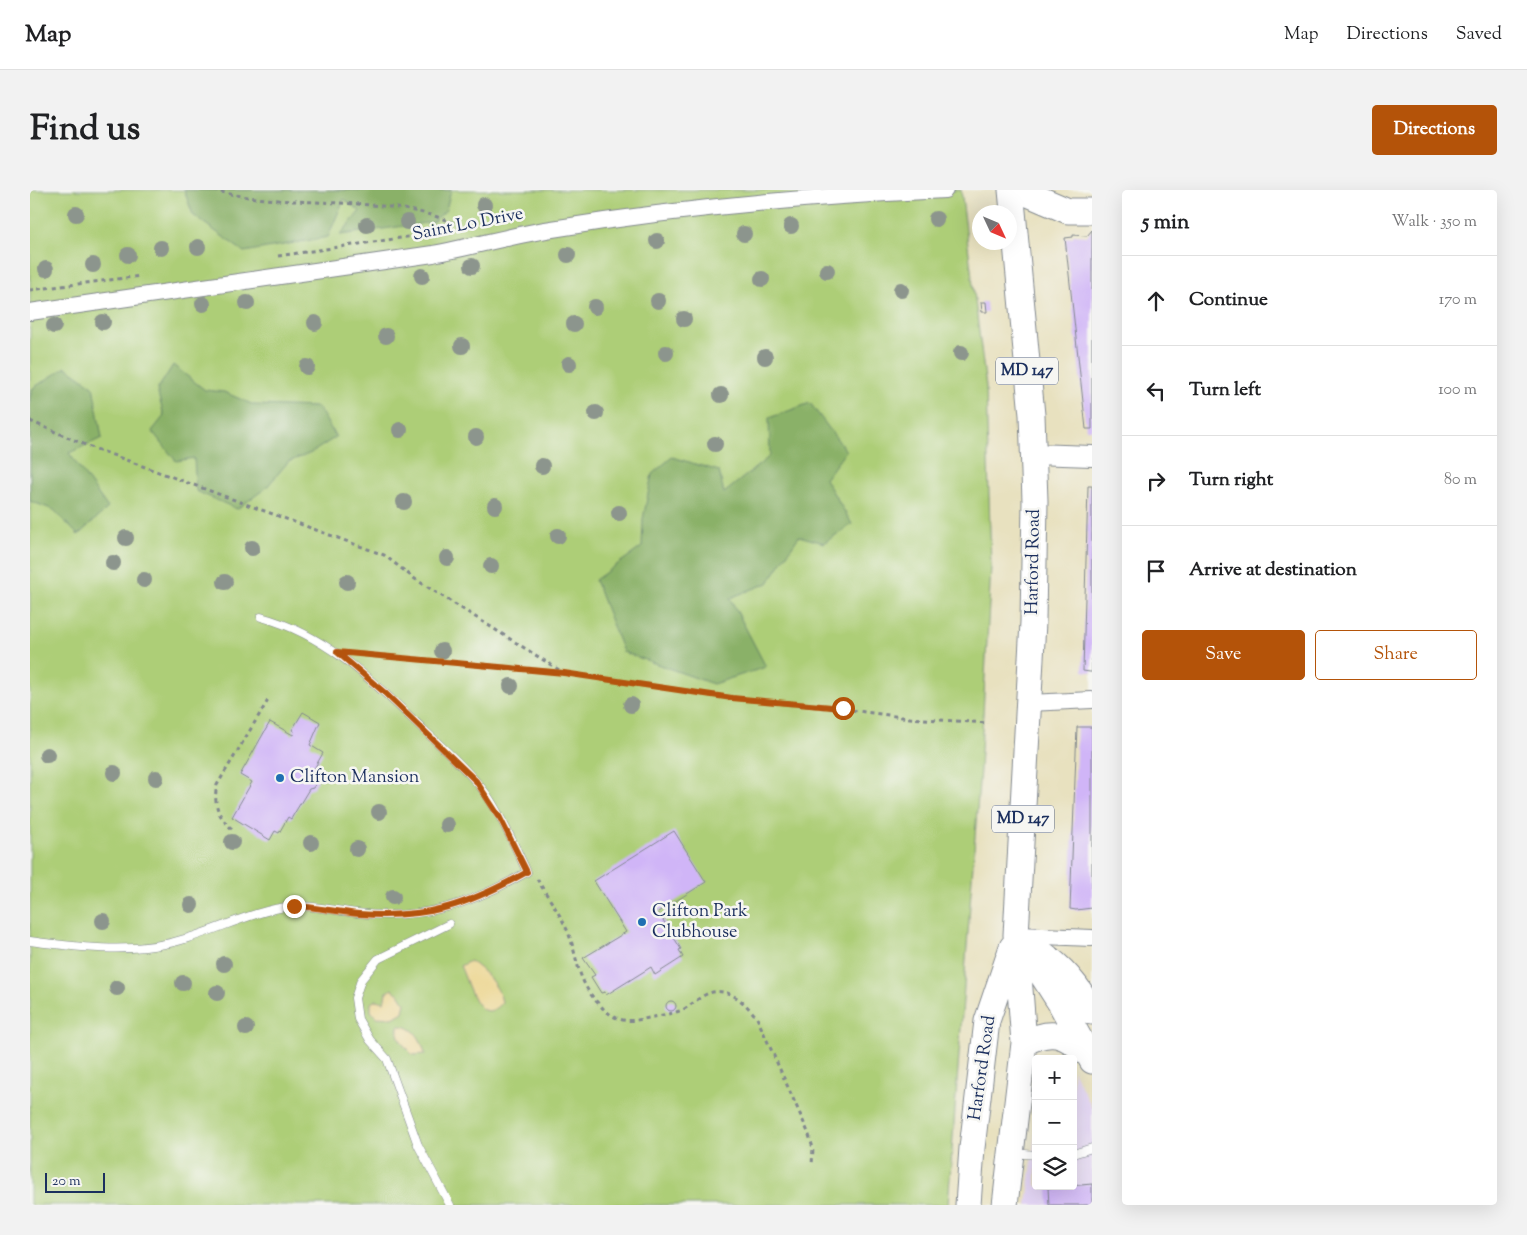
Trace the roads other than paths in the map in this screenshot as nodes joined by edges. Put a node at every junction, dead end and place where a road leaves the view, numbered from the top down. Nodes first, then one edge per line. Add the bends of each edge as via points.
1 (945, 190) edge
2 (1011, 190) edge
3 (1019, 190) edge
4 (1092, 211) edge
5 (30, 312) edge
6 (1034, 454) junction
7 (1092, 456) edge
8 (261, 617) dead end
9 (1092, 700) edge
10 (1029, 703) junction
11 (448, 924) dead end
12 (1016, 935) junction
13 (1092, 938) edge
14 (30, 941) edge
15 (1092, 1012) edge
16 (1024, 1043) junction
17 (1090, 1058) edge
18 (1092, 1148) edge
19 (1010, 1153) junction
20 (1077, 1153) edge
21 (1032, 1155) edge
22 (450, 1205) edge
23 (968, 1205) edge
24 (1005, 1205) edge

1 - 5 street, Saint Lo Drive via 758,203 550,229 482,245
2 - 6 main road, Harford Road / MD 147
3 - 4 main road via 1068,211
6 - 7 street
6 - 10 main road, Harford Road / MD 147
8 - 14 lane via 295,629 337,652 385,693 476,781 500,818 527,872 470,901 444,910 417,914 358,914 294,906 262,912 158,945 122,949
9 - 10 street
10 - 12 main road, Harford Road / MD 147
11 - 22 lane via 378,960 361,980 355,998 358,1019 370,1040 388,1059 418,1145
12 - 13 street
12 - 15 main road via 1068,974
12 - 16 main road, Harford Road / MD 147
12 - 17 main road
12 - 23 main road, Harford Road via 987,1021
16 - 17 main road via 1048,1034 1060,1035 1075,1043
16 - 19 main road, Harford Road / MD 147
18 - 20 lane
19 - 21 lane
19 - 24 main road, Harford Road / MD 147

